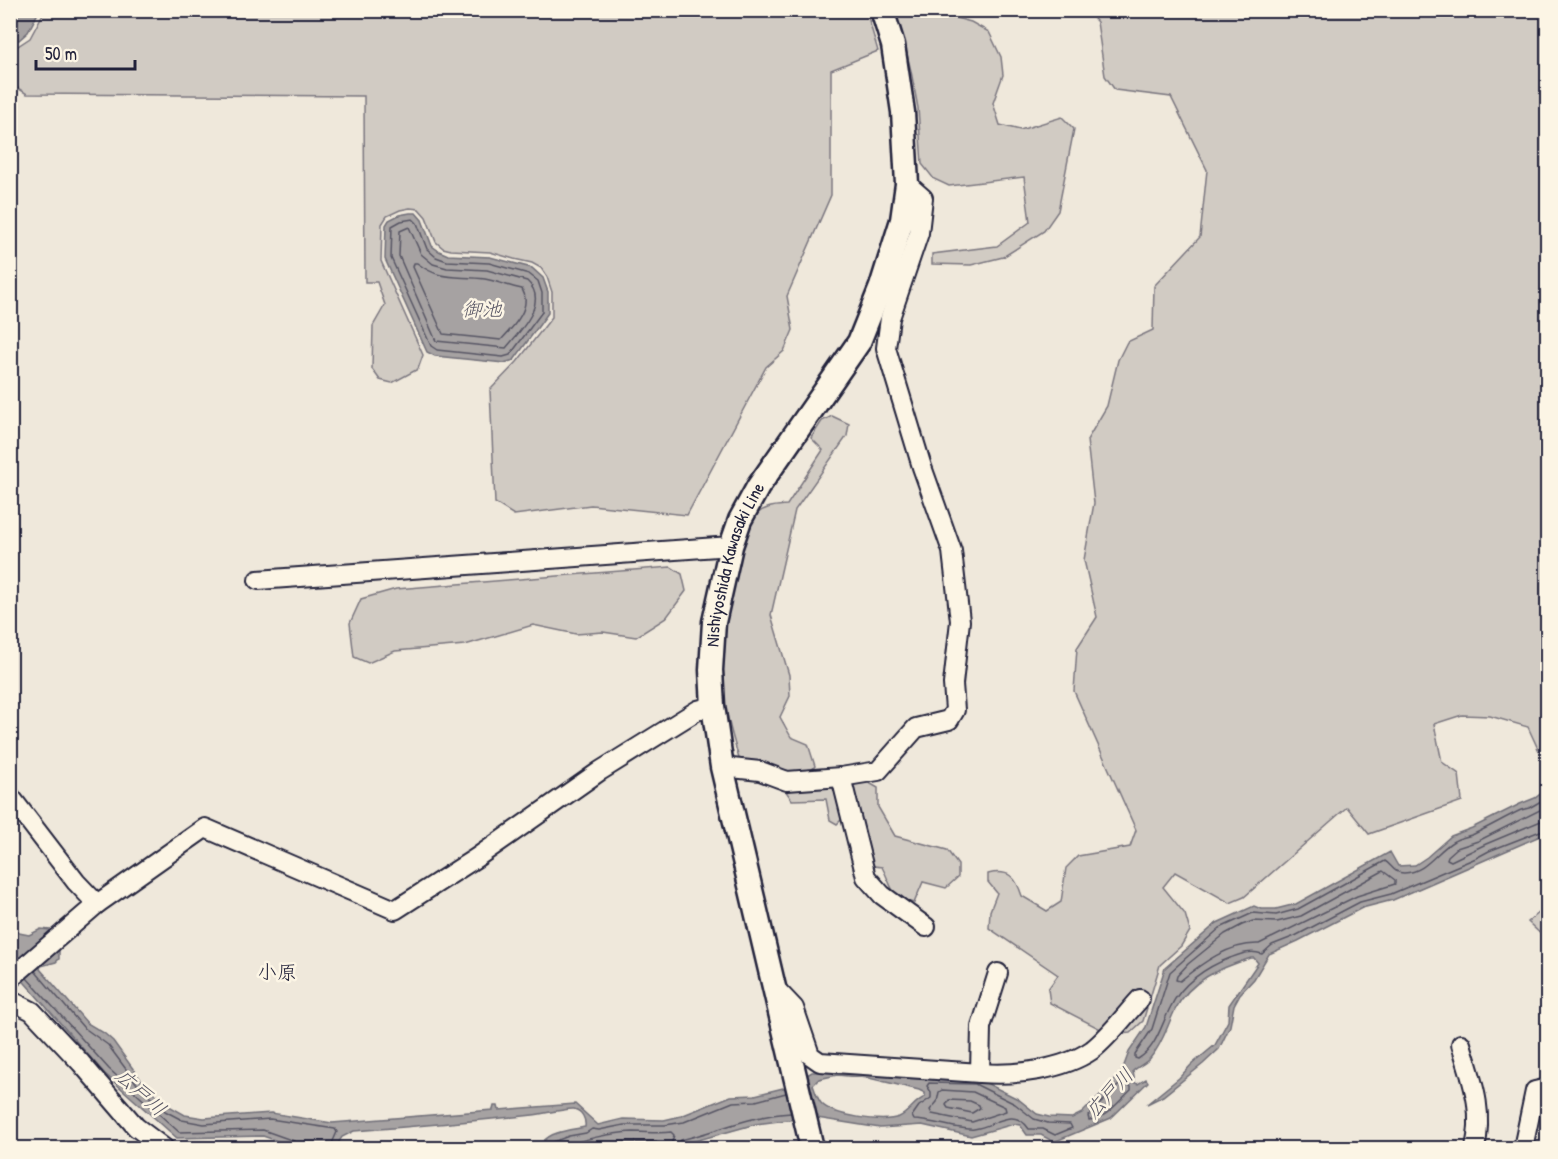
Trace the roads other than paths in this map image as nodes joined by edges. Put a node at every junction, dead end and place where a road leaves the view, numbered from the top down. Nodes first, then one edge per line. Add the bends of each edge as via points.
1 (882, 10) edge
2 (908, 184) junction
3 (730, 546) junction
4 (258, 580) dead end
5 (712, 706) junction
6 (722, 767) junction
7 (841, 777) junction
8 (10, 796) edge
9 (96, 904) junction
10 (926, 927) dead end
11 (998, 973) dead end
12 (10, 979) edge
13 (774, 987) junction
14 (1140, 999) dead end
15 (10, 1000) edge
16 (1461, 1044) dead end
17 (980, 1073) junction
18 (1548, 1088) edge
19 (164, 1149) edge
20 (812, 1149) edge
21 (1475, 1149) edge
22 (1523, 1149) edge

1 - 2 main road, Nishiyoshida Kawasaki Line via 893,45 903,111
2 - 3 main road, Nishiyoshida Kawasaki Line via 902,220 859,342 758,487
2 - 7 street via 923,198 918,233 890,318 886,348 952,551 960,621 952,684 955,710 949,720 916,728 878,771
3 - 4 street
3 - 5 main road, Nishiyoshida Kawasaki Line via 714,622
5 - 6 main road, Nishiyoshida Kawasaki Line
5 - 9 street via 698,710 600,771 395,910 205,828
6 - 7 street via 760,771 787,781
6 - 13 main road, Nishiyoshida Kawasaki Line
7 - 10 street via 866,877 882,895
8 - 9 street
9 - 12 street
11 - 17 street via 981,1026
13 - 17 street via 794,1008 810,1055 820,1062
13 - 20 main road, Nishiyoshida Kawasaki Line
14 - 17 street via 1097,1046 1083,1055 1030,1072
15 - 19 street via 32,1011 136,1127
16 - 21 street via 1477,1098 1479,1129
18 - 22 street via 1535,1091

